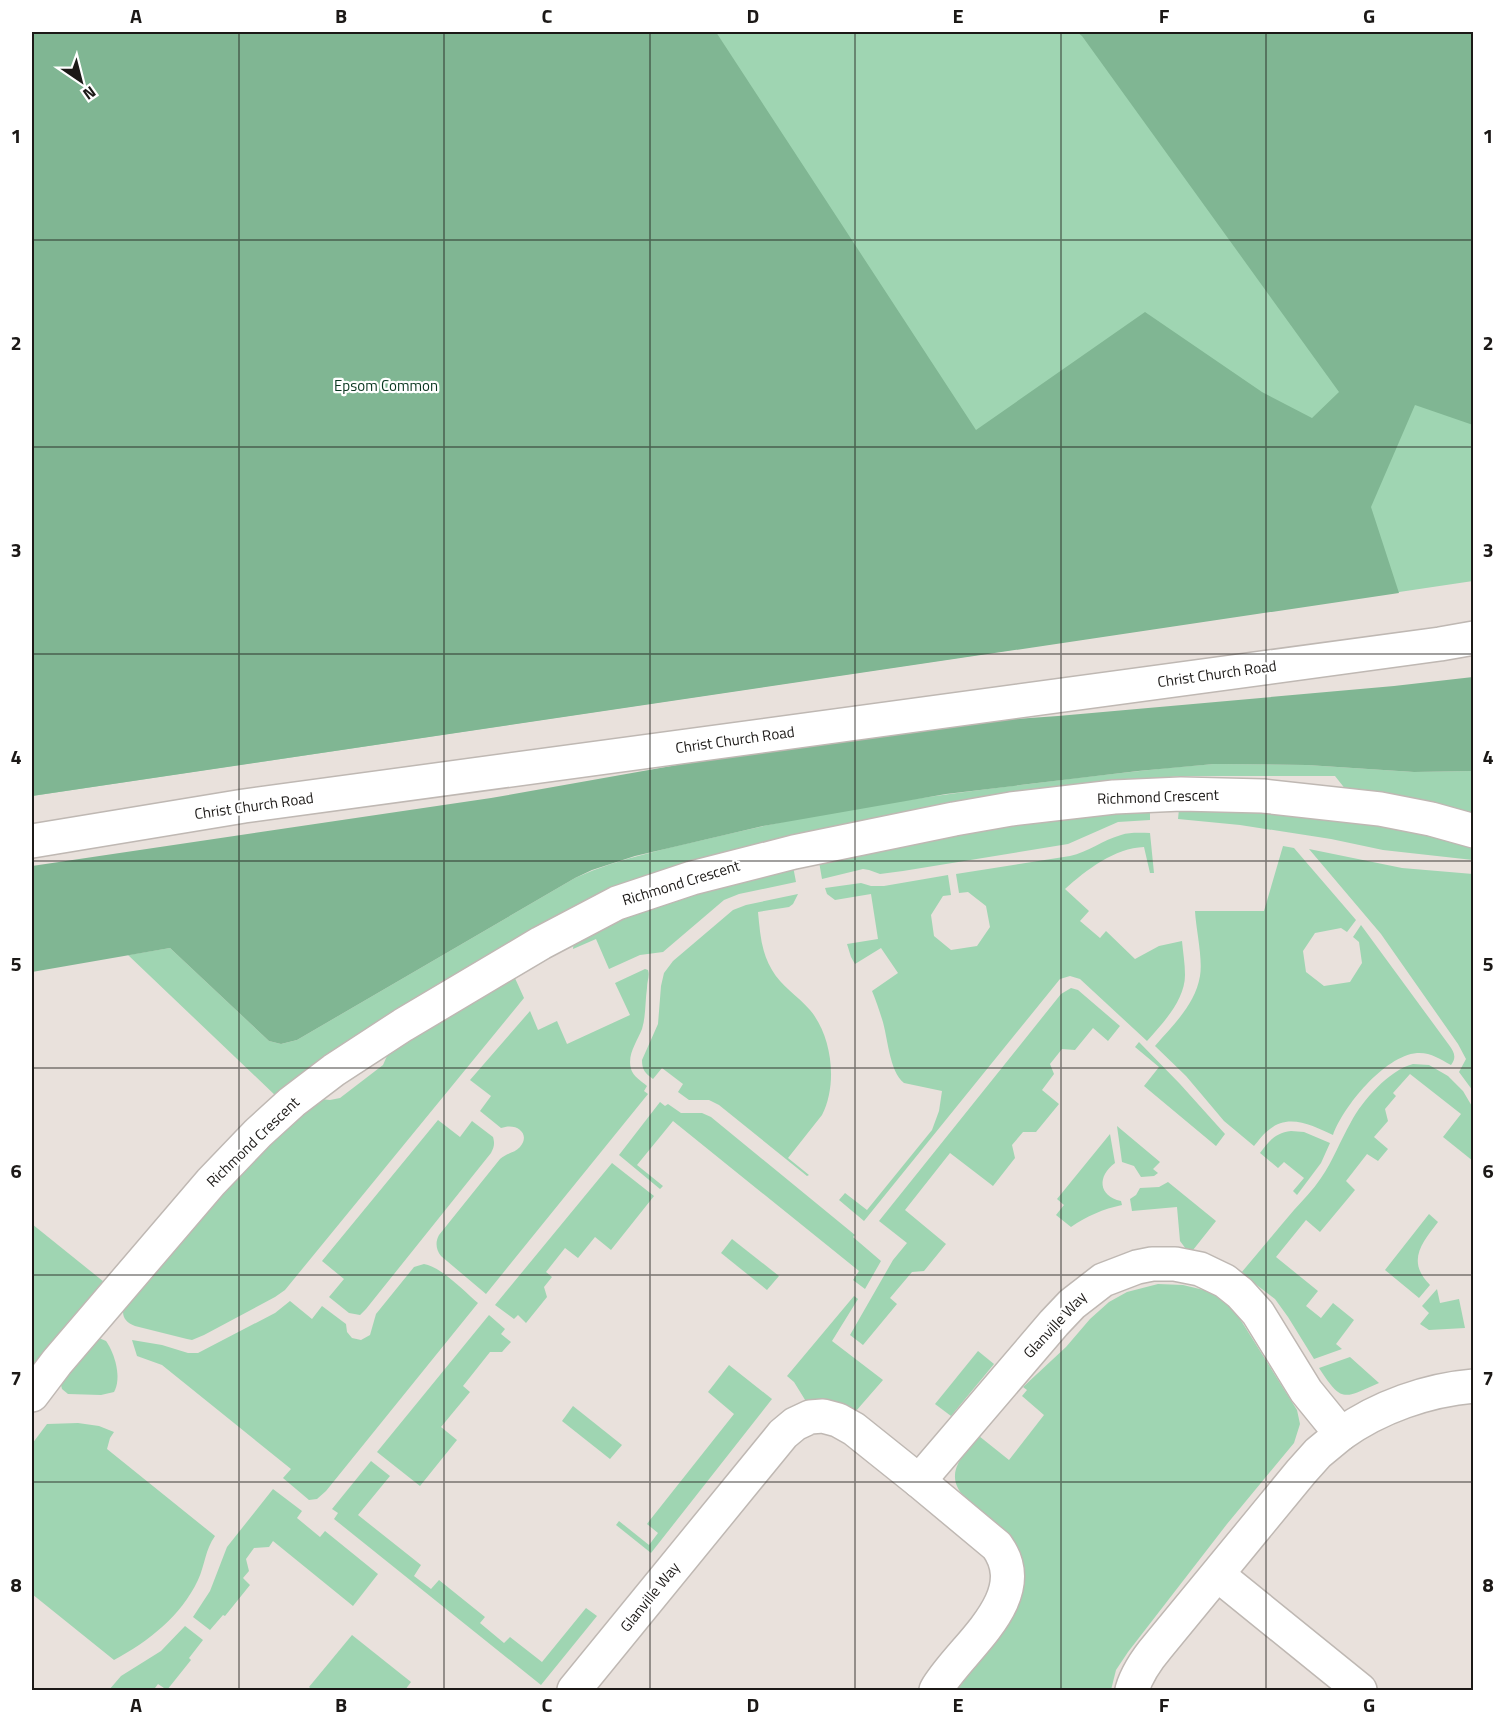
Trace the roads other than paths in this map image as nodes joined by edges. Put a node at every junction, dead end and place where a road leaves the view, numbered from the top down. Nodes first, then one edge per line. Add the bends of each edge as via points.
1 (1473, 640) edge
2 (1473, 831) edge
3 (32, 841) edge
4 (1473, 1386) edge
5 (32, 1395) edge
6 (1341, 1434) junction
7 (919, 1480) junction
8 (1218, 1575) junction
9 (574, 1690) edge
10 (936, 1690) edge
11 (1132, 1690) edge
12 (1360, 1690) edge

1 - 3 street, Christ Church Road via 244,806
2 - 5 street, Richmond Crescent via 1380,809 1263,796 1114,797 1011,809 835,843 734,866 626,899 461,990 349,1060 292,1102 211,1182
4 - 6 street via 1409,1400 1359,1421
6 - 7 street, Glanville Way via 1306,1391 1258,1314 1240,1293 1200,1269 1152,1264 1103,1280 1072,1304
6 - 8 street via 1300,1472
7 - 9 street, Glanville Way via 838,1420 816,1416 795,1424
7 - 10 street, Glanville Way via 998,1546 1008,1576 1005,1594 995,1613
8 - 11 street via 1150,1657
8 - 12 street

